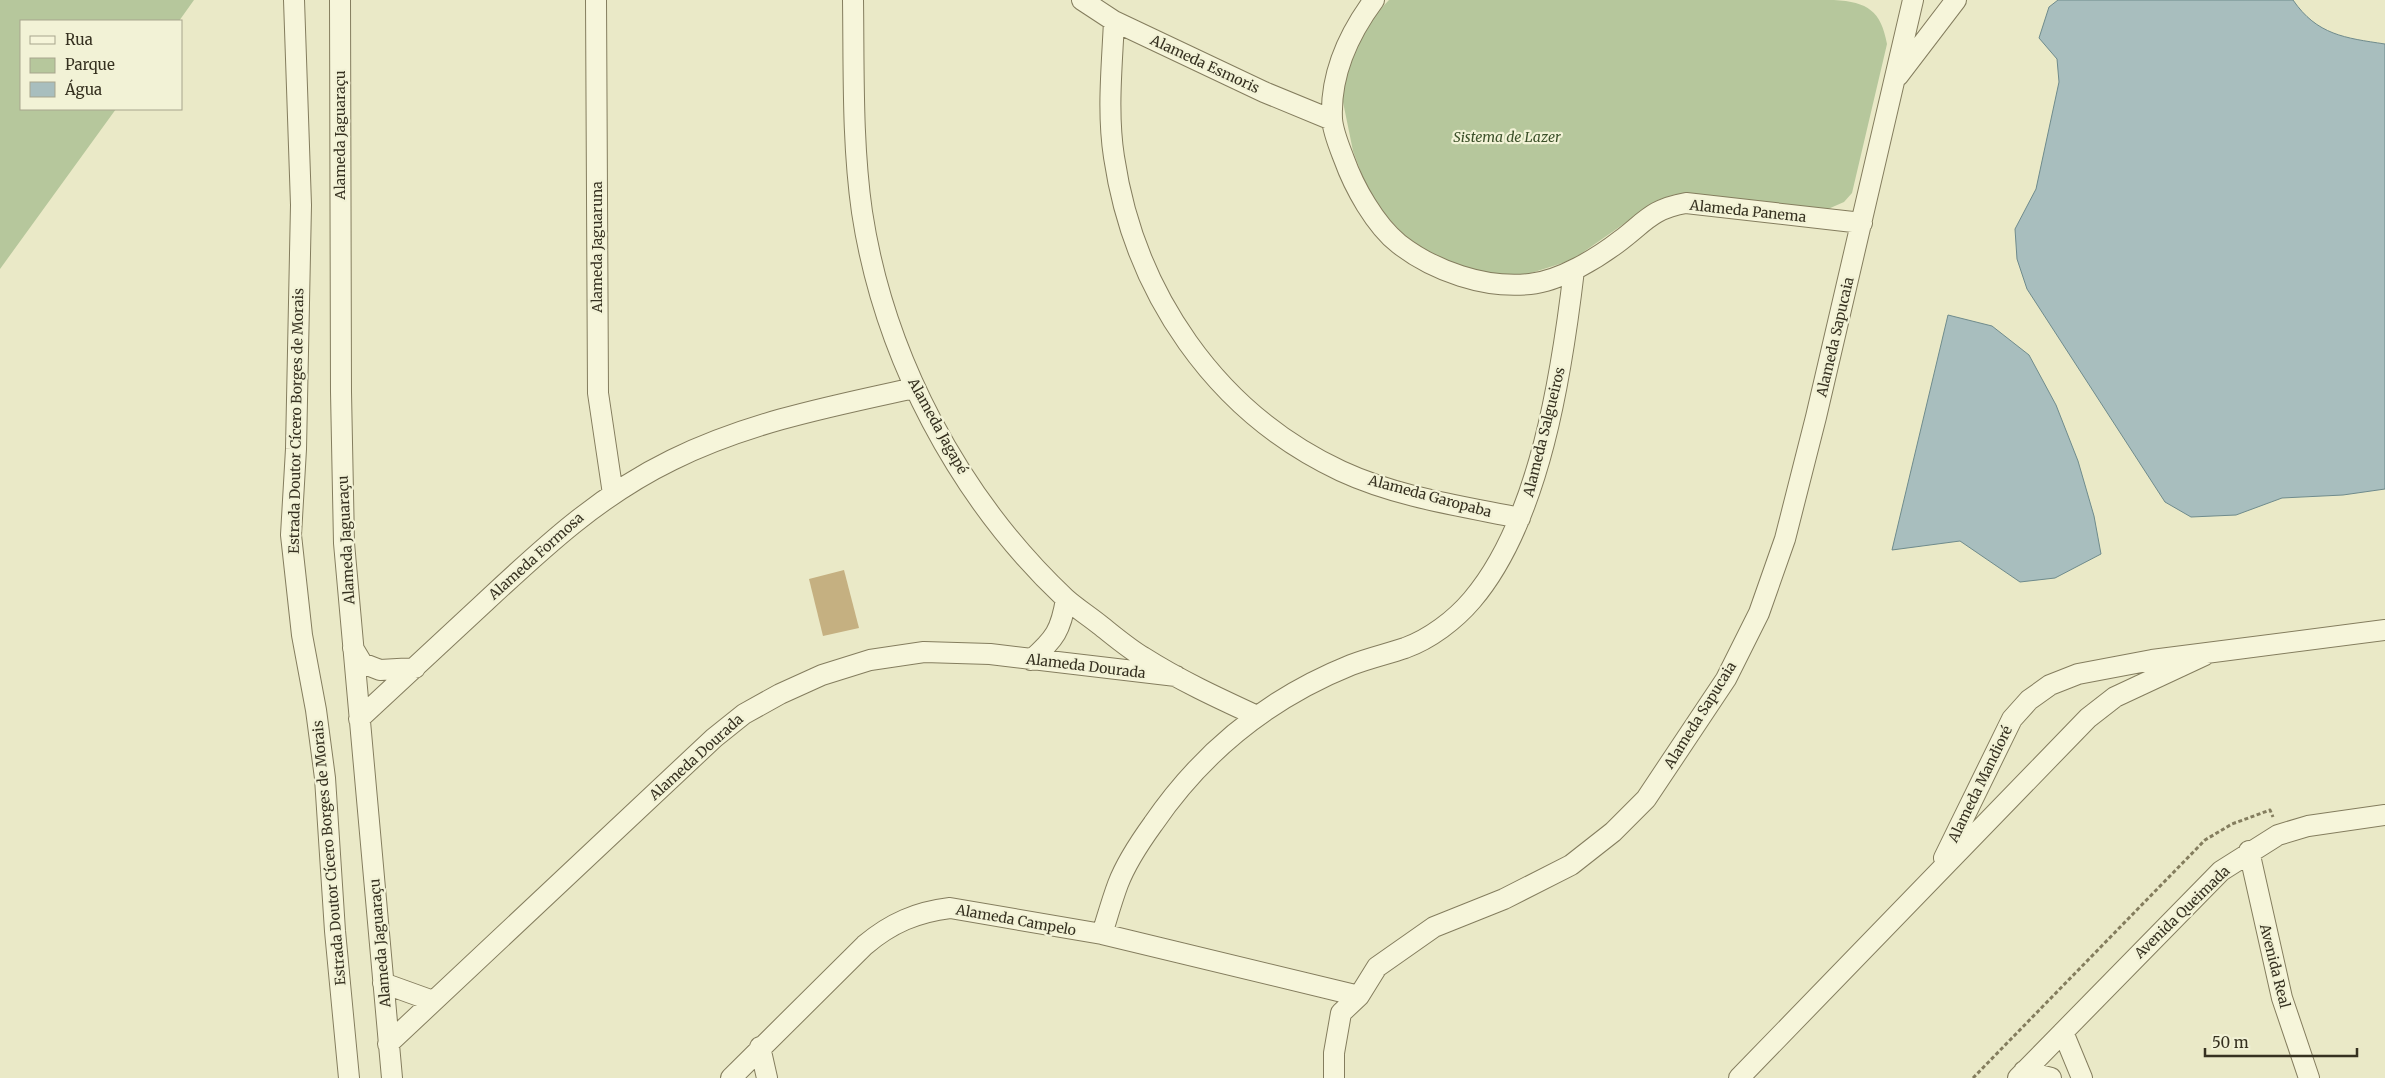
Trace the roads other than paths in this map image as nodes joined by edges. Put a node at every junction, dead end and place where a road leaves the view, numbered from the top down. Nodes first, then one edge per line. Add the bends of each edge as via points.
1 (294, 0) edge
2 (340, 0) edge
3 (596, 0) edge
4 (853, 0) edge
5 (1082, 0) edge
6 (1374, 0) edge
7 (1913, 0) edge
8 (1956, 0) edge
9 (1114, 21) junction
10 (1893, 84) junction
11 (1332, 120) junction
12 (1862, 223) junction
13 (1574, 270) junction
14 (914, 388) junction
15 (612, 494) junction
16 (1520, 518) junction
17 (1066, 599) junction
18 (2385, 630) edge
19 (353, 648) junction
20 (2205, 655) junction
21 (1031, 660) junction
22 (415, 668) junction
23 (2102, 668) junction
24 (1176, 676) junction
25 (2115, 697) junction
26 (1257, 716) junction
27 (359, 719) junction
28 (1982, 783) junction
29 (2007, 802) junction
30 (2385, 815) edge
31 (2249, 851) junction
32 (1935, 875) junction
33 (1102, 934) junction
34 (383, 982) junction
35 (1359, 996) junction
36 (433, 1001) junction
37 (2064, 1032) junction
38 (388, 1044) junction
39 (760, 1047) junction
40 (2021, 1075) edge
41 (349, 1078) edge
42 (392, 1078) edge
43 (730, 1078) edge
44 (767, 1078) edge
45 (1334, 1078) edge
46 (1739, 1078) edge
47 (2051, 1078) edge
48 (2082, 1078) edge
49 (2309, 1078) edge

1 - 41 street, Estrada Doutor Cícero Borges de Morais via 301,205 291,535 302,635 325,778
2 - 19 street, Alameda Jaguaraçu via 341,402 344,543
3 - 15 street, Alameda Jaguaruna via 598,393
4 - 14 street, Alameda Jagapé via 854,133 862,213 876,277
5 - 9 street, Alameda Esmoris
6 - 11 street, Alameda Panema via 1346,46 1334,80
7 - 10 street, Alameda Sapucaia
8 - 10 street
9 - 11 street, Alameda Esmoris via 1264,92
9 - 16 street, Alameda Garopaba via 1110,109 1124,209 1154,287 1171,319 1207,368 1245,407 1291,443 1342,471 1388,488
10 - 12 street, Alameda Sapucaia
11 - 13 street, Alameda Panema via 1351,178 1367,207 1398,243 1432,264 1466,278 1508,285 1532,284
12 - 13 street, Alameda Panema via 1686,203 1659,210 1620,241
12 - 35 street, Alameda Sapucaia via 1785,539 1759,613 1726,679 1646,799 1613,832 1571,865 1504,899 1428,931 1376,966
13 - 16 street, Alameda Salgueiros via 1565,346 1536,475
14 - 15 street, Alameda Formosa via 794,414 734,433 672,460
14 - 17 street, Alameda Jagapé via 978,496 1012,541
15 - 22 street, Alameda Formosa via 557,535
16 - 26 street, Alameda Salgueiros via 1493,571 1454,618 1408,647 1309,684
17 - 21 street via 1056,635
17 - 24 street, Alameda Jagapé via 1140,656
18 - 20 street, Alameda Mandioré
19 - 22 street via 362,663 380,670
19 - 27 street, Alameda Jaguaraçu
20 - 23 street, Alameda Mandioré
20 - 25 street, Alameda Mandioré
21 - 24 street, Alameda Dourada
21 - 36 street, Alameda Dourada via 990,654 924,652 870,660 822,675 744,714 714,738
22 - 27 street, Alameda Formosa
23 - 25 street via 2111,681
23 - 28 street, Alameda Mandioré via 2050,685 2029,700 2012,719
24 - 26 street, Alameda Jagapé
25 - 29 street, Alameda Mandioré via 2088,718
26 - 33 street, Alameda Salgueiros via 1204,759 1139,842 1118,883
27 - 34 street, Alameda Jaguaraçu
28 - 29 street
28 - 32 street, Alameda Mandioré
29 - 32 street, Alameda Mandioré
30 - 31 street, Avenida Queimada via 2308,826 2278,835
31 - 37 street, Avenida Queimada via 2202,888
31 - 49 street, Avenida Real via 2282,998
32 - 46 street, Alameda Mandioré
33 - 35 street, Alameda Campelo
33 - 39 street, Alameda Campelo via 950,908 927,910 882,931
34 - 36 street
34 - 38 street, Alameda Jaguaraçu
35 - 45 street, Alameda Sapucaia via 1341,1013 1334,1053
36 - 38 street, Alameda Dourada
37 - 40 street, Avenida Queimada
37 - 48 street
38 - 42 street, Alameda Jaguaraçu
39 - 43 street, Alameda Campelo
39 - 44 street
40 - 47 street

